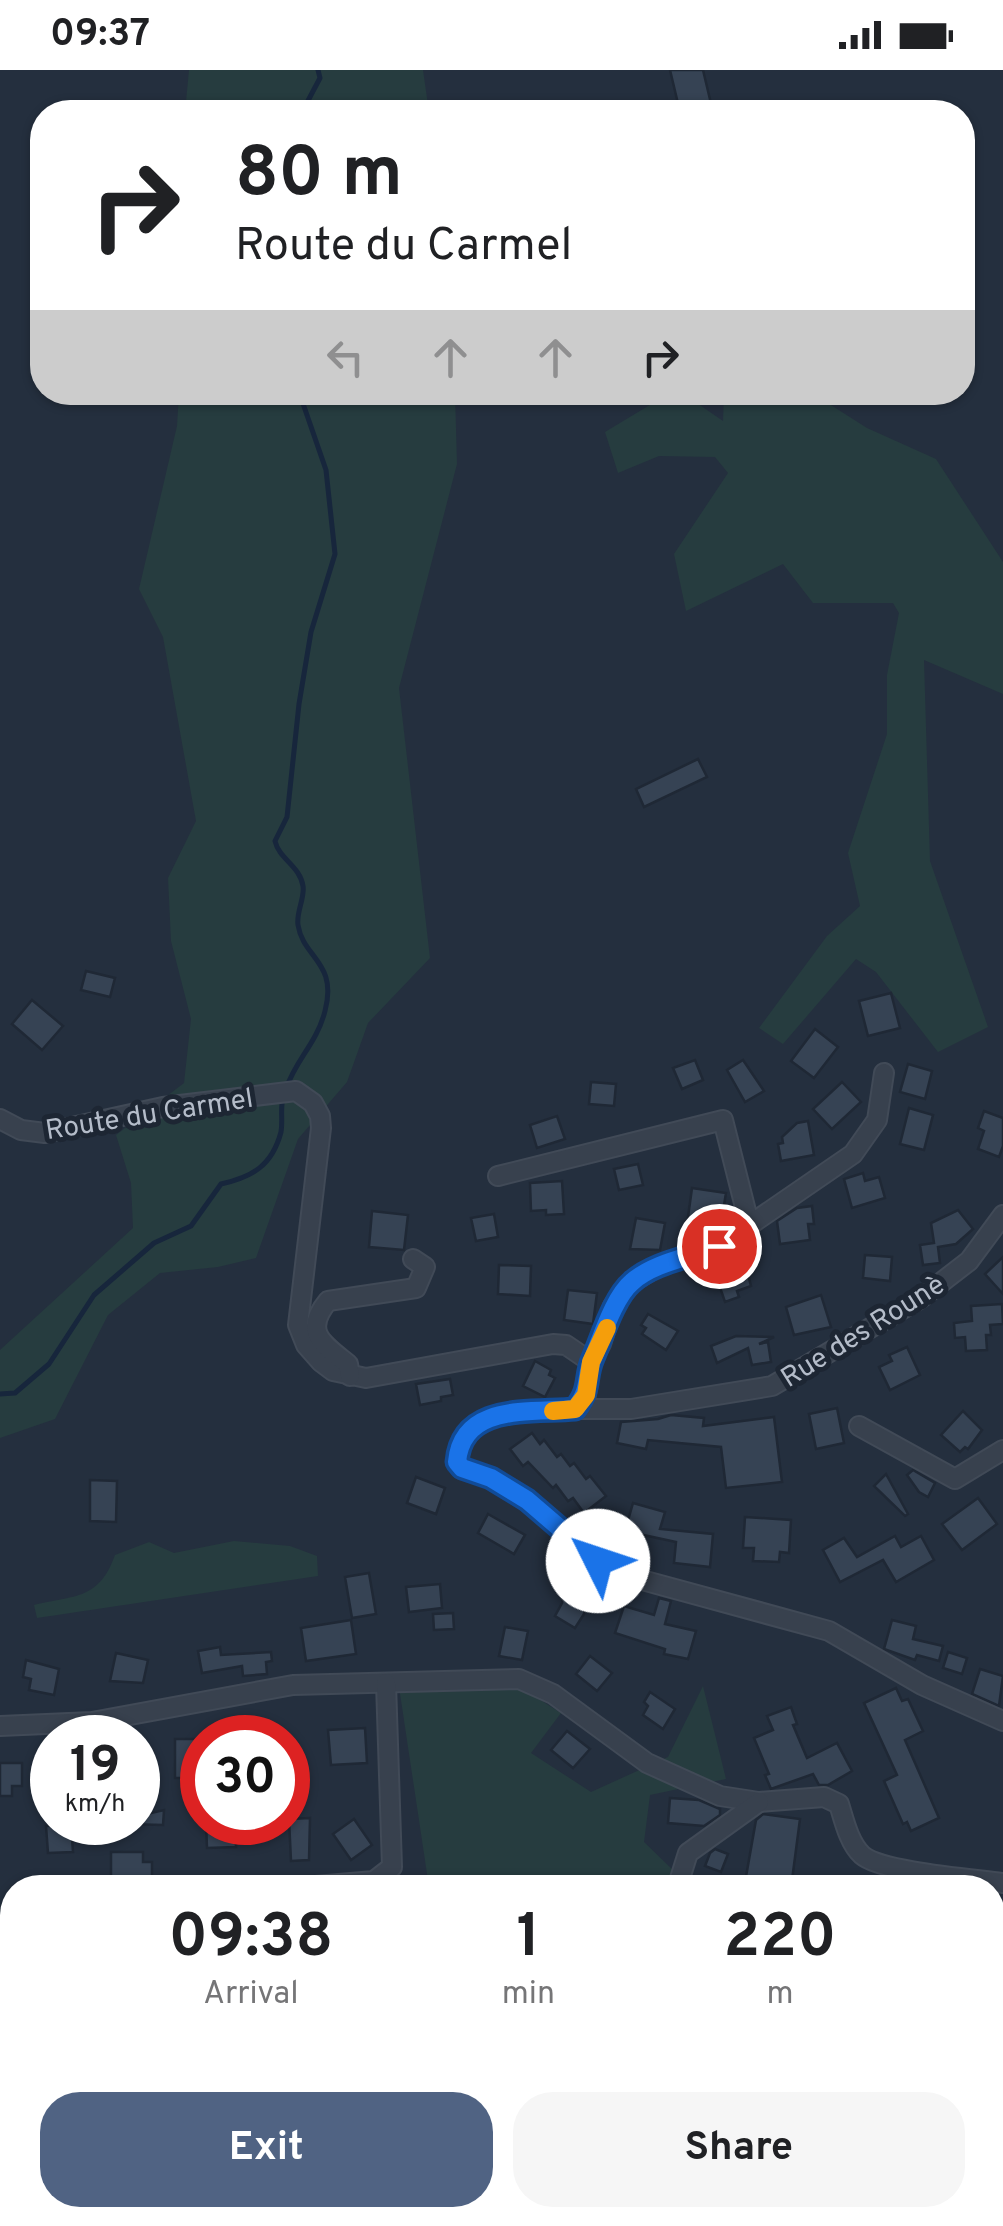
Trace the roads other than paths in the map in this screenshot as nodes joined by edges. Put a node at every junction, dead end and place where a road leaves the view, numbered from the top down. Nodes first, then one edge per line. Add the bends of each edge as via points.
1 (884, 1073) dead end
2 (0, 1119) edge
3 (498, 1176) dead end
4 (1003, 1215) edge
5 (749, 1223) junction
6 (413, 1258) dead end
7 (591, 1362) junction
8 (350, 1376) junction
9 (575, 1409) junction
10 (859, 1426) dead end
11 (1003, 1450) edge
12 (386, 1683) junction
13 (1003, 1721) edge
14 (0, 1726) edge
15 (759, 1802) junction
16 (382, 1875) edge
17 (681, 1875) edge
18 (947, 1875) edge

1 - 5 street via 877,1120 853,1154
2 - 8 street, Route du Carmel via 44,1132 268,1093 296,1091 313,1103 322,1128 298,1325 321,1362
3 - 5 street via 723,1120
4 - 9 street, Rue des Rounè via 968,1261 921,1298 772,1386 631,1409
5 - 7 street via 719,1246 632,1282 614,1306
6 - 8 street via 425,1267 416,1288 328,1301 316,1316 315,1329 348,1364
7 - 8 street via 553,1344
7 - 9 street via 586,1395
9 - 13 street via 476,1422 464,1433 457,1462 527,1500 614,1569 829,1631 922,1686
10 - 11 street via 956,1478
12 - 14 street via 293,1685 92,1722
12 - 15 street via 520,1679 553,1694 647,1763 720,1796
12 - 16 street via 392,1867
15 - 17 street via 688,1853
15 - 18 street via 824,1797 839,1804 862,1855 883,1866

